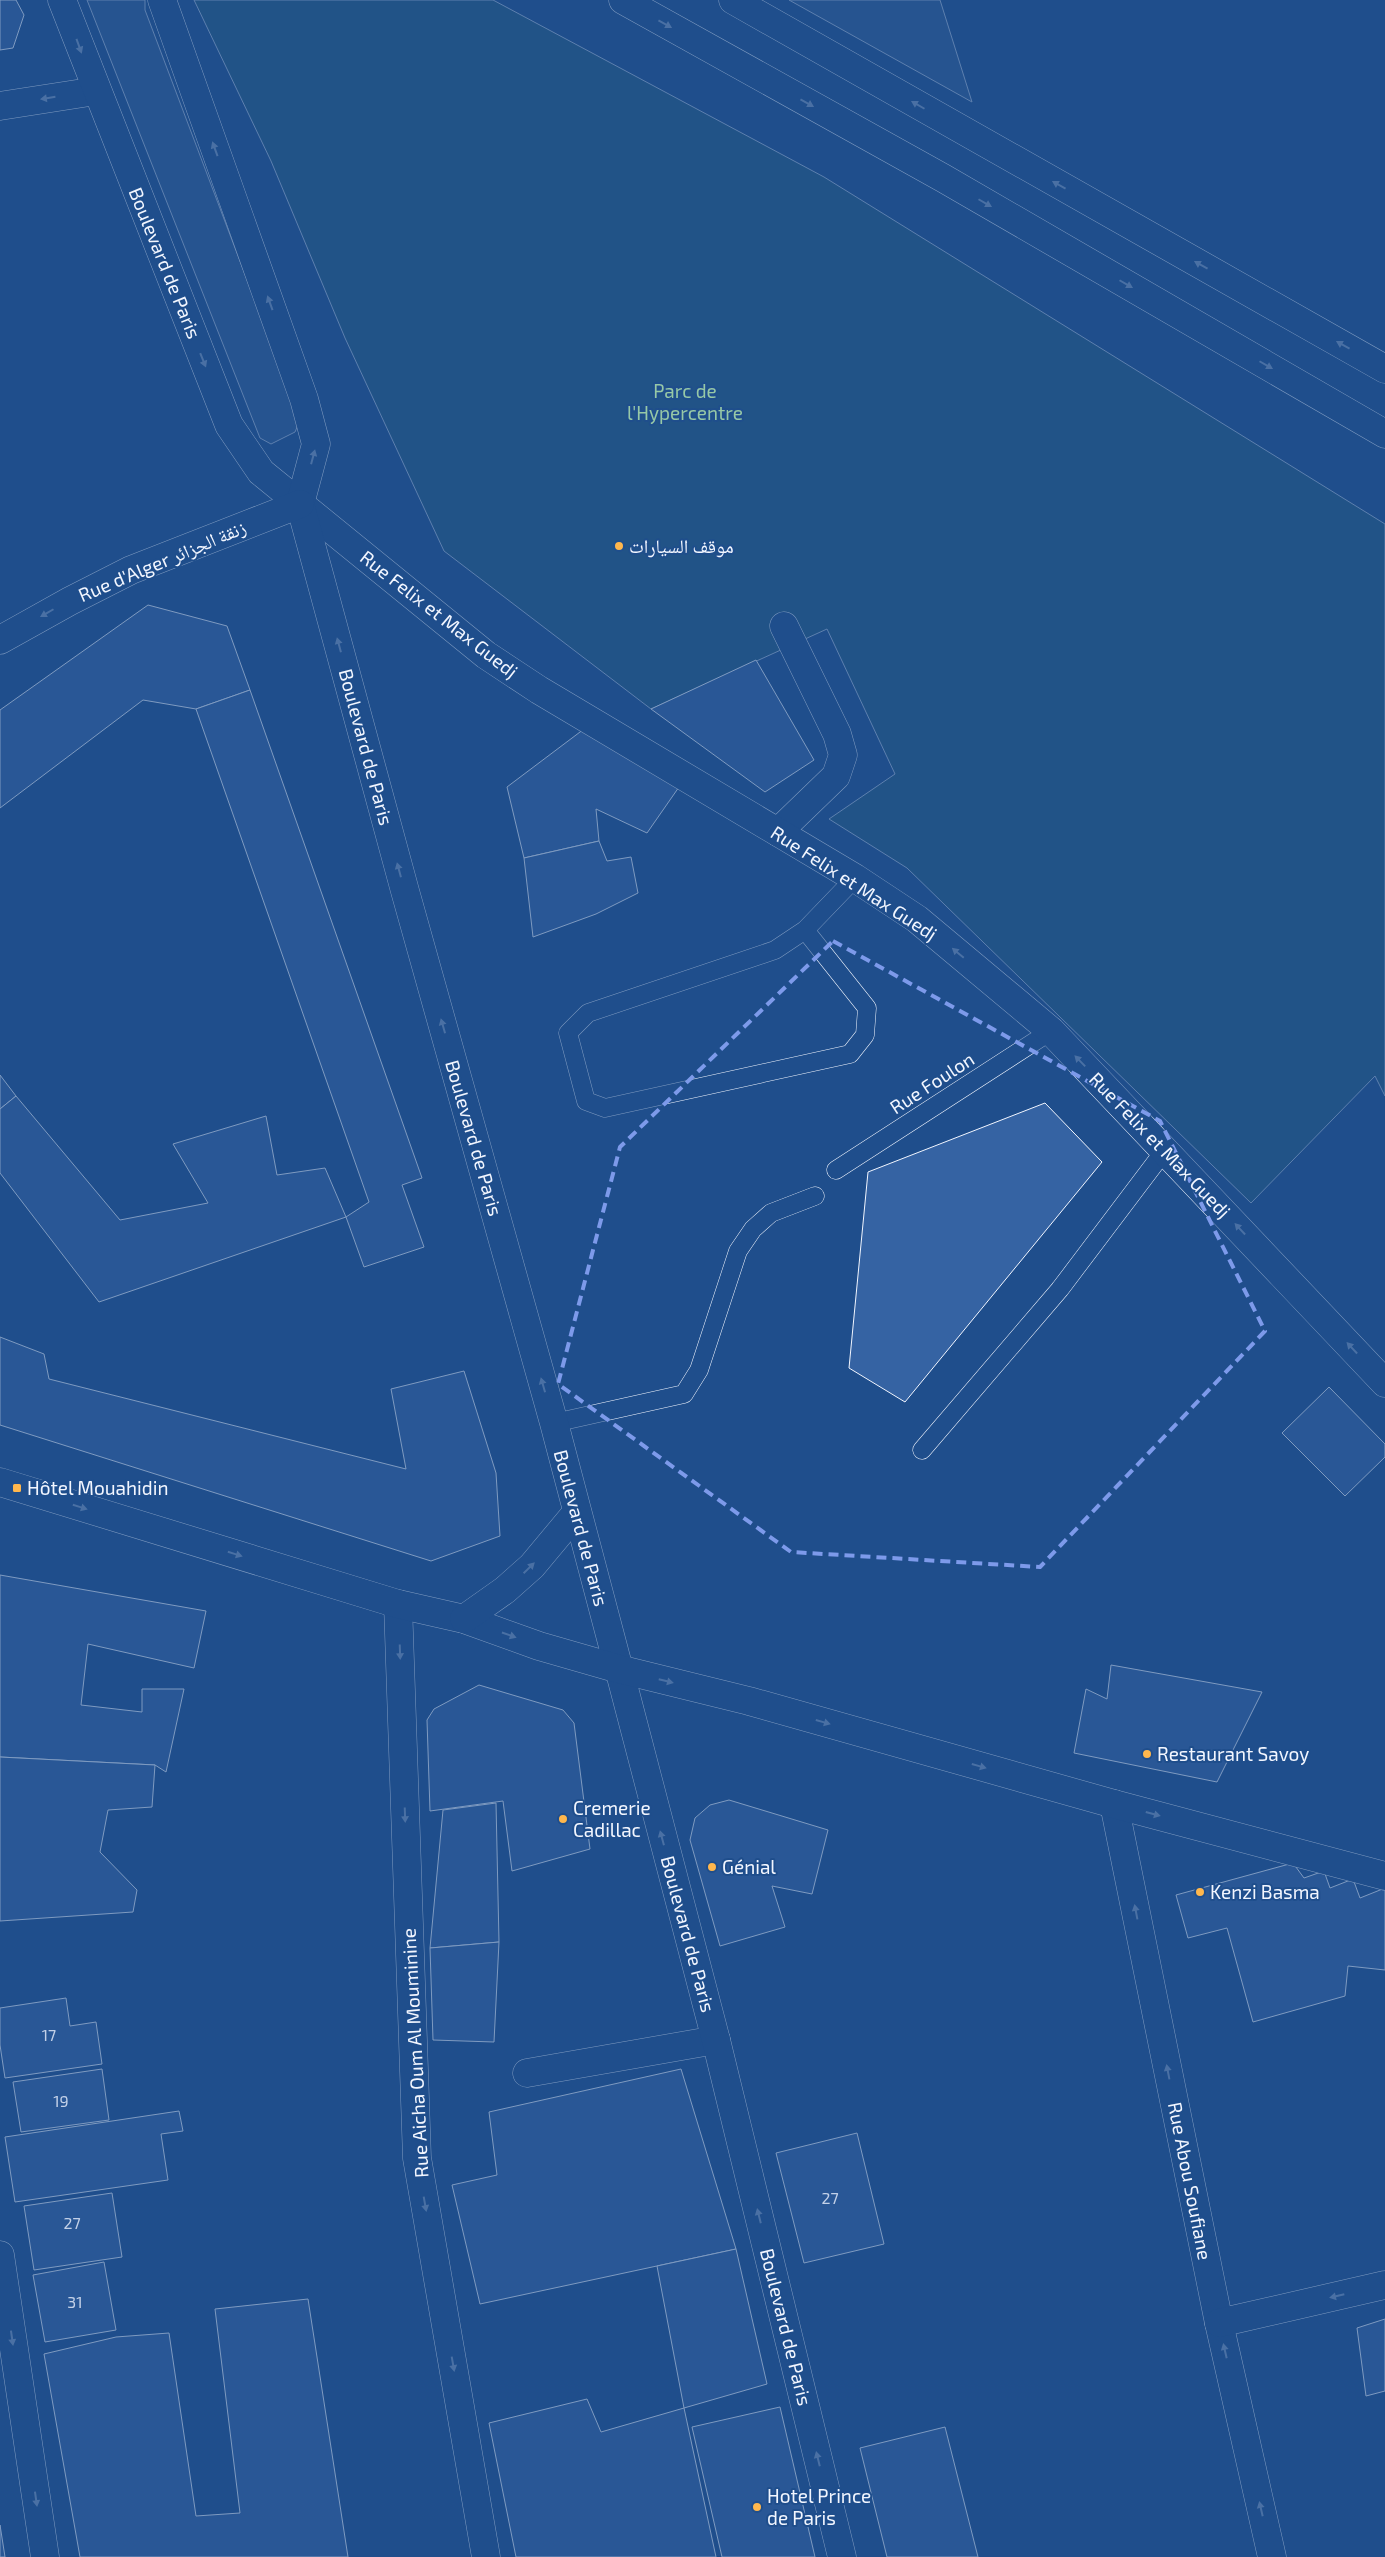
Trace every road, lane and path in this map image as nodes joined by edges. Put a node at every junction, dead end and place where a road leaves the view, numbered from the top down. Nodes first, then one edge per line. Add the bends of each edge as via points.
1 (62, 0) edge
2 (162, 0) edge
3 (622, 0) edge
4 (733, 0) edge
5 (96, 91) junction
6 (0, 106) edge
7 (1385, 368) edge
8 (1385, 434) edge
9 (300, 504) junction
10 (784, 626) dead end
11 (0, 640) edge
12 (778, 832) junction
13 (855, 878) junction
14 (805, 930) junction
15 (1050, 1031) junction
16 (1165, 1150) junction
17 (836, 1170) dead end
18 (815, 1196) dead end
19 (1385, 1383) edge
20 (554, 1423) junction
21 (922, 1450) dead end
22 (0, 1482) edge
23 (577, 1512) junction
24 (398, 1604) junction
25 (464, 1620) junction
26 (619, 1669) junction
27 (1114, 1804) junction
28 (1385, 1876) edge
29 (716, 2040) junction
30 (527, 2073) dead end
31 (0, 2255) edge
32 (1385, 2285) edge
33 (1219, 2323) junction
34 (45, 2557) edge
35 (486, 2557) edge
36 (842, 2557) edge
37 (1272, 2557) edge

1 -> 5 main road, Boulevard de Paris
9 -> 2 main road via 316,444
3 -> 8 main road via 943,178
7 -> 4 main road
5 -> 6 main road
5 -> 9 main road, Boulevard de Paris via 229,425 261,472
9 -> 11 main road, Rue d'Alger زنقة الجزائر via 131,570
9 - 12 main road, Rue Felix et Max Guedj via 486,655
20 -> 9 main road, Boulevard de Paris
10 - 12 main road via 837,734 843,755 836,776
12 - 13 main road, Rue Felix et Max Guedj
13 - 14 lane
15 -> 13 main road, Rue Felix et Max Guedj via 917,919
14 - 14 lane via 775,950 588,1013 568,1033 586,1101 605,1108 850,1054 865,1035 867,1008
16 -> 15 main road, Rue Felix et Max Guedj
15 - 17 lane, Rue Foulon
19 -> 16 main road, Rue Felix et Max Guedj
16 - 21 lane via 1060,1289
18 - 20 lane via 770,1213 753,1229 738,1251 698,1370 684,1394
20 - 23 main road, Boulevard de Paris
22 -> 24 main road
25 -> 23 main road via 532,1566
23 - 26 main road, Boulevard de Paris
24 - 25 main road
24 -> 35 main road, Rue Aicha Oum Al Mouminine via 417,2158
25 -> 26 main road
26 -> 27 main road
29 -> 26 main road, Boulevard de Paris
27 -> 28 main road
33 -> 27 main road, Rue Abou Soufiane
29 - 30 main road
36 -> 29 main road, Boulevard de Paris
31 -> 34 main road
32 -> 33 main road
37 -> 33 main road, Rue Abou Soufiane

